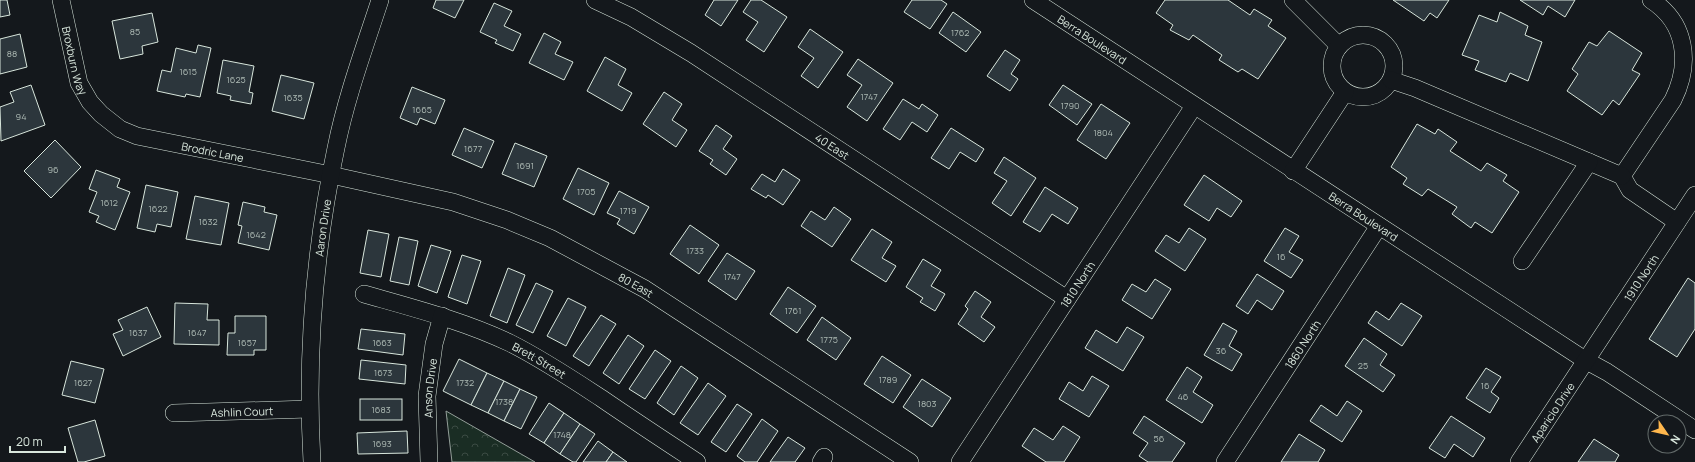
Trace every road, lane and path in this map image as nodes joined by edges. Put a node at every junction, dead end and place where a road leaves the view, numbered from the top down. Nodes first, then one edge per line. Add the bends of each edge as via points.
1 (60, 0) edge
2 (380, 0) edge
3 (595, 0) edge
4 (1033, 0) edge
5 (1293, 0) edge
6 (1651, 0) edge
7 (1339, 46) junction
8 (1391, 80) junction
9 (1345, 92) junction
10 (1194, 106) junction
11 (101, 114) joint
12 (1589, 162) junction
13 (1293, 171) junction
14 (331, 175) junction
15 (1622, 176) junction
16 (1695, 195) edge
17 (1678, 222) junction
18 (1379, 226) junction
19 (1522, 261) dead end
20 (364, 294) dead end
21 (1067, 299) junction
22 (442, 316) junction
23 (1585, 360) junction
24 (309, 409) junction
25 (174, 413) dead end
26 (1695, 430) edge
27 (312, 462) edge
28 (430, 462) edge
29 (698, 462) edge
30 (910, 462) edge
31 (960, 462) edge
32 (1225, 462) edge
33 (1518, 462) edge

1 - 11 street, Broxburn Way via 79,83 90,102
2 - 14 street, Aaron Drive via 347,105
3 - 21 street, 40 East via 631,17 691,53
4 - 10 street, Berra Boulevard
5 - 7 street
6 - 15 street via 1666,12 1679,34 1683,46 1683,74 1672,100
7 - 8 street via 1349,38 1362,34 1375,37 1386,44 1392,55 1394,68
7 - 9 street via 1333,57 1332,70 1336,82
8 - 9 street via 1382,90 1370,96 1358,97
8 - 12 street
9 - 13 street
10 - 13 street, Berra Boulevard
10 - 21 street, 1810 North
11 - 14 street, Brodric Lane via 120,129 137,136
12 - 15 street
12 - 19 street
13 - 18 street, Berra Boulevard
14 - 24 street, Aaron Drive via 316,274
14 - 30 street, 80 East via 453,202 507,220 557,242 645,289
15 - 17 street via 1630,190
16 - 17 street, 1910 North
17 - 23 street, 1910 North
18 - 23 street, Berra Boulevard
18 - 32 street, 1860 North
20 - 22 street, Brett Street
21 - 31 street, 1810 North
22 - 28 street, Anson Drive via 434,344 427,396
22 - 29 street, Brett Street via 483,331 541,359
23 - 26 street, Berra Boulevard
23 - 33 street, Aparicio Drive
24 - 25 street, Ashlin Court
24 - 27 street, Aaron Drive

